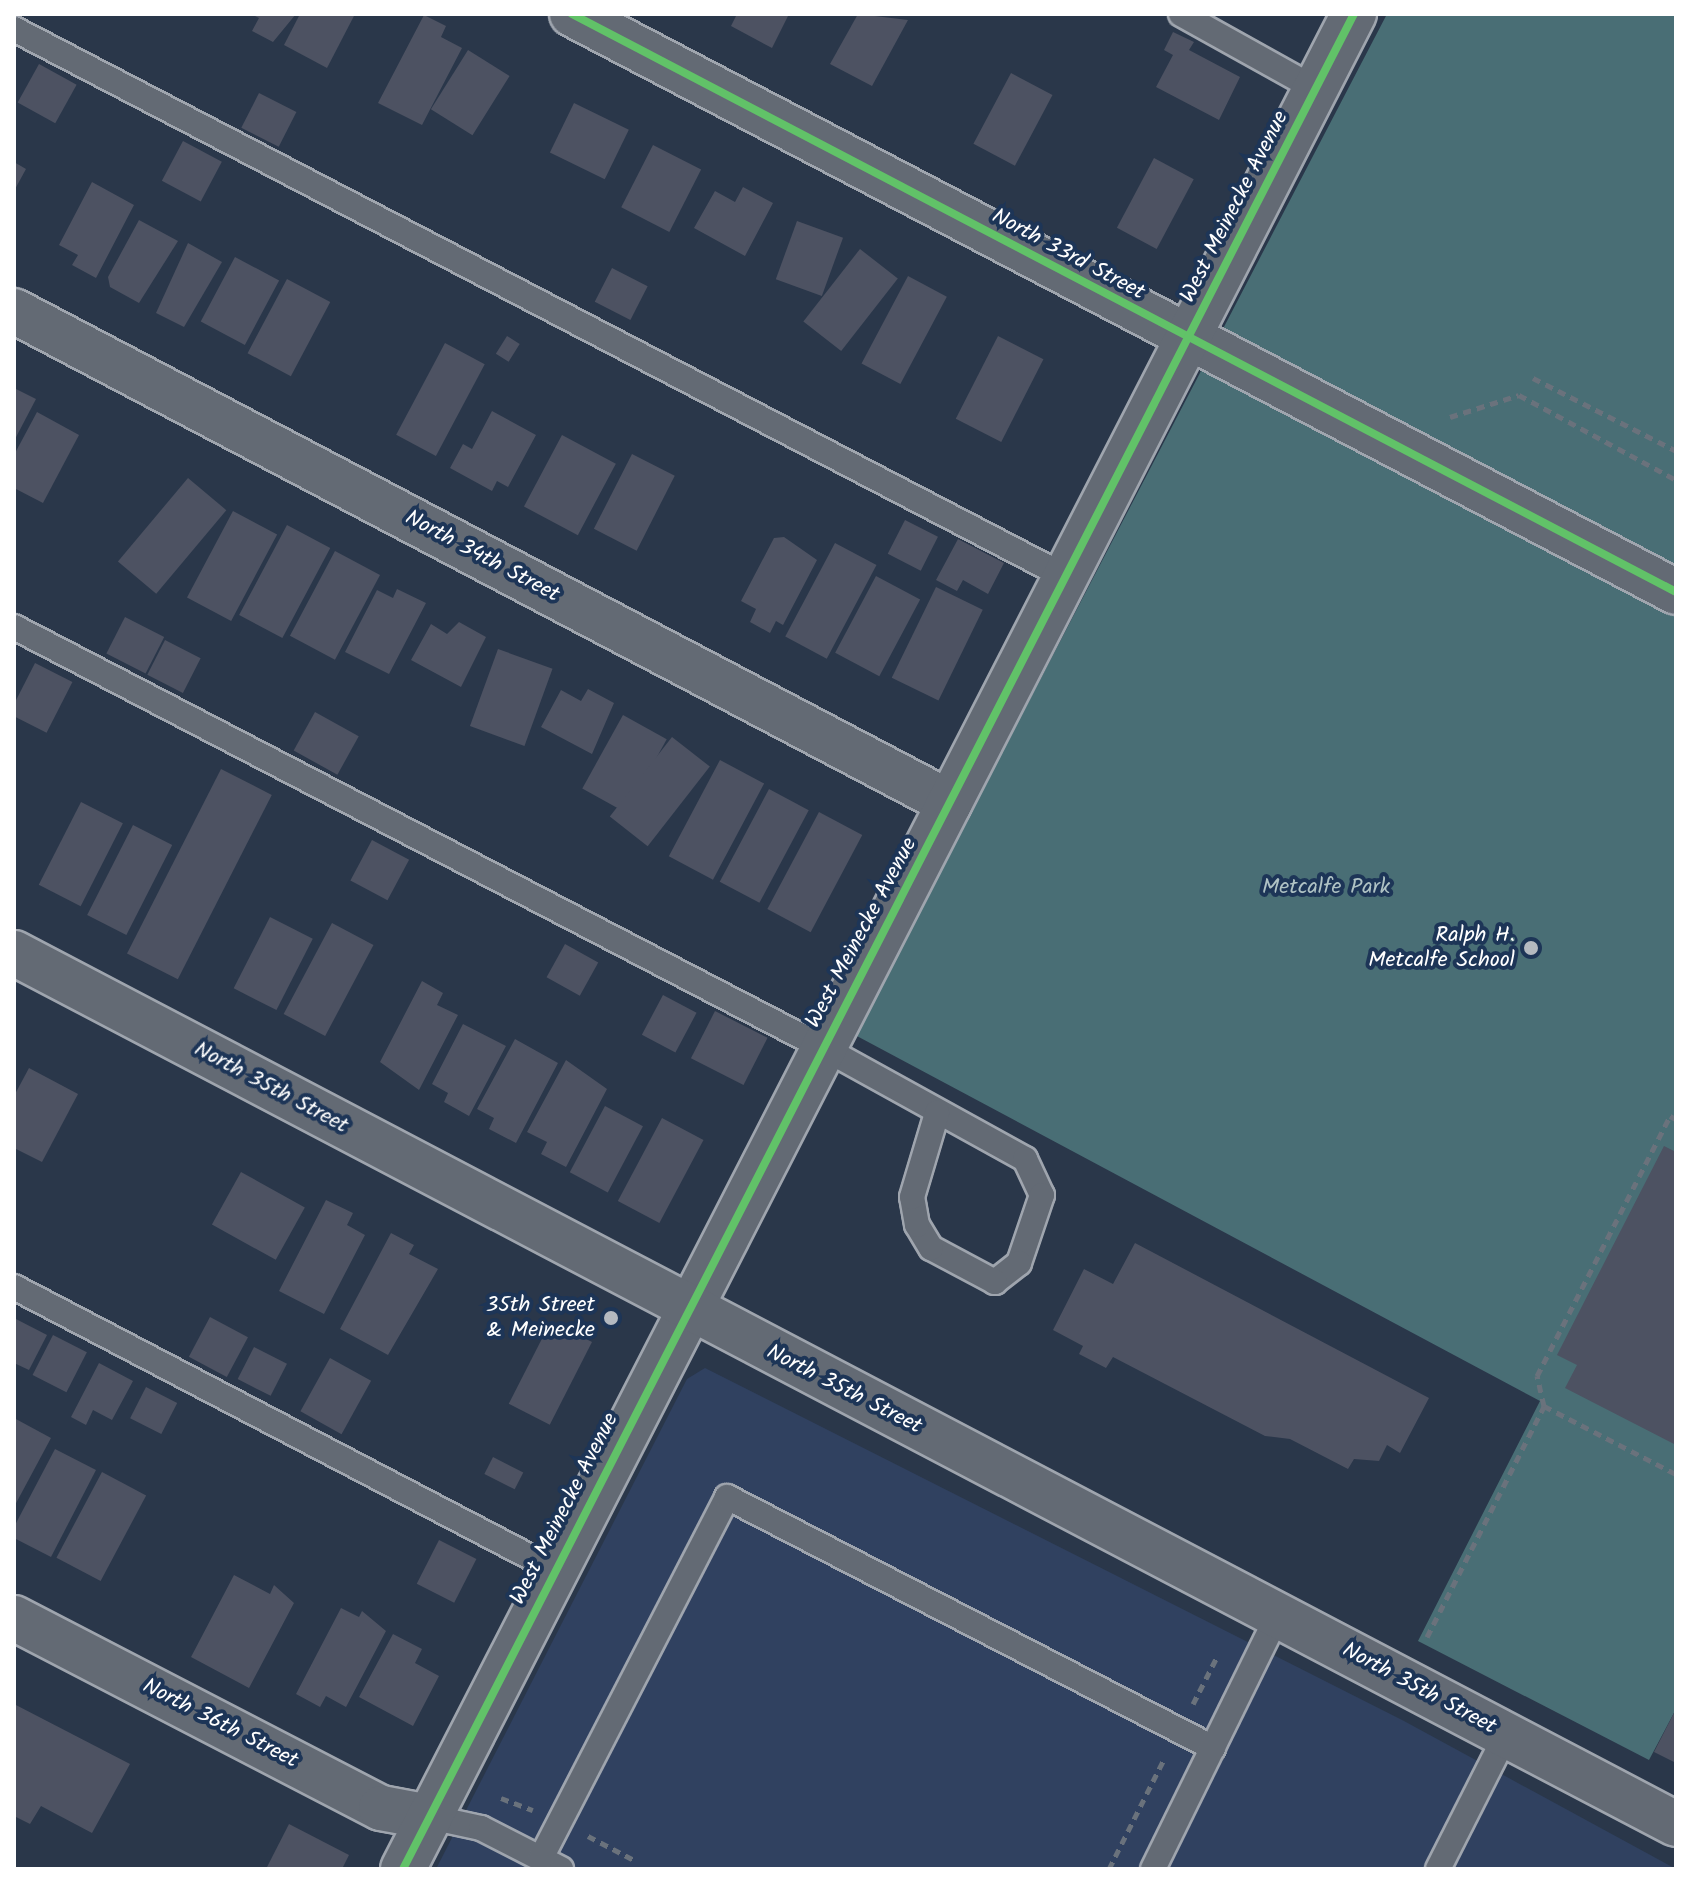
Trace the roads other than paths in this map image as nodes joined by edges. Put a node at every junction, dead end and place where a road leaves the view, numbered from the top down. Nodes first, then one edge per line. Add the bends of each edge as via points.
1 (572, 14) edge
2 (1181, 14) edge
3 (1354, 14) edge
4 (14, 29) edge
5 (1316, 89) junction
6 (14, 311) edge
7 (1187, 340) junction
8 (1066, 577) junction
9 (1676, 592) edge
10 (14, 627) edge
11 (950, 803) junction
12 (14, 953) edge
13 (822, 1047) junction
14 (937, 1113) junction
15 (14, 1287) edge
16 (686, 1308) junction
17 (555, 1570) junction
18 (1278, 1615) junction
19 (14, 1618) edge
20 (1506, 1735) junction
21 (1213, 1748) junction
22 (430, 1817) junction
23 (1676, 1824) edge
24 (551, 1864) edge
25 (403, 1869) edge
26 (1153, 1869) edge
27 (1438, 1869) edge

1 - 7 street, North 33rd Street
2 - 5 lane
3 - 5 street, West Meinecke Avenue
4 - 8 lane
5 - 7 street, West Meinecke Avenue
6 - 11 street, North 34th Street
7 - 8 street, West Meinecke Avenue
7 - 9 street, North 33rd Street
8 - 11 street, West Meinecke Avenue
10 - 13 lane
11 - 13 street, West Meinecke Avenue
12 - 16 street, North 35th Street
13 - 14 lane
13 - 16 street, West Meinecke Avenue
14 - 14 lane via 1025,1159 1042,1195 1019,1263 995,1282 931,1248 917,1225 912,1197
15 - 17 lane
16 - 17 street, West Meinecke Avenue
16 - 18 street, North 35th Street
17 - 22 street, West Meinecke Avenue
18 - 20 street, North 35th Street
18 - 21 lane
19 - 22 street, North 36th Street via 381,1808
20 - 23 street, North 35th Street
20 - 27 lane
21 - 24 lane via 727,1497
21 - 26 lane
22 - 24 lane via 481,1828
22 - 25 street, West Meinecke Avenue

